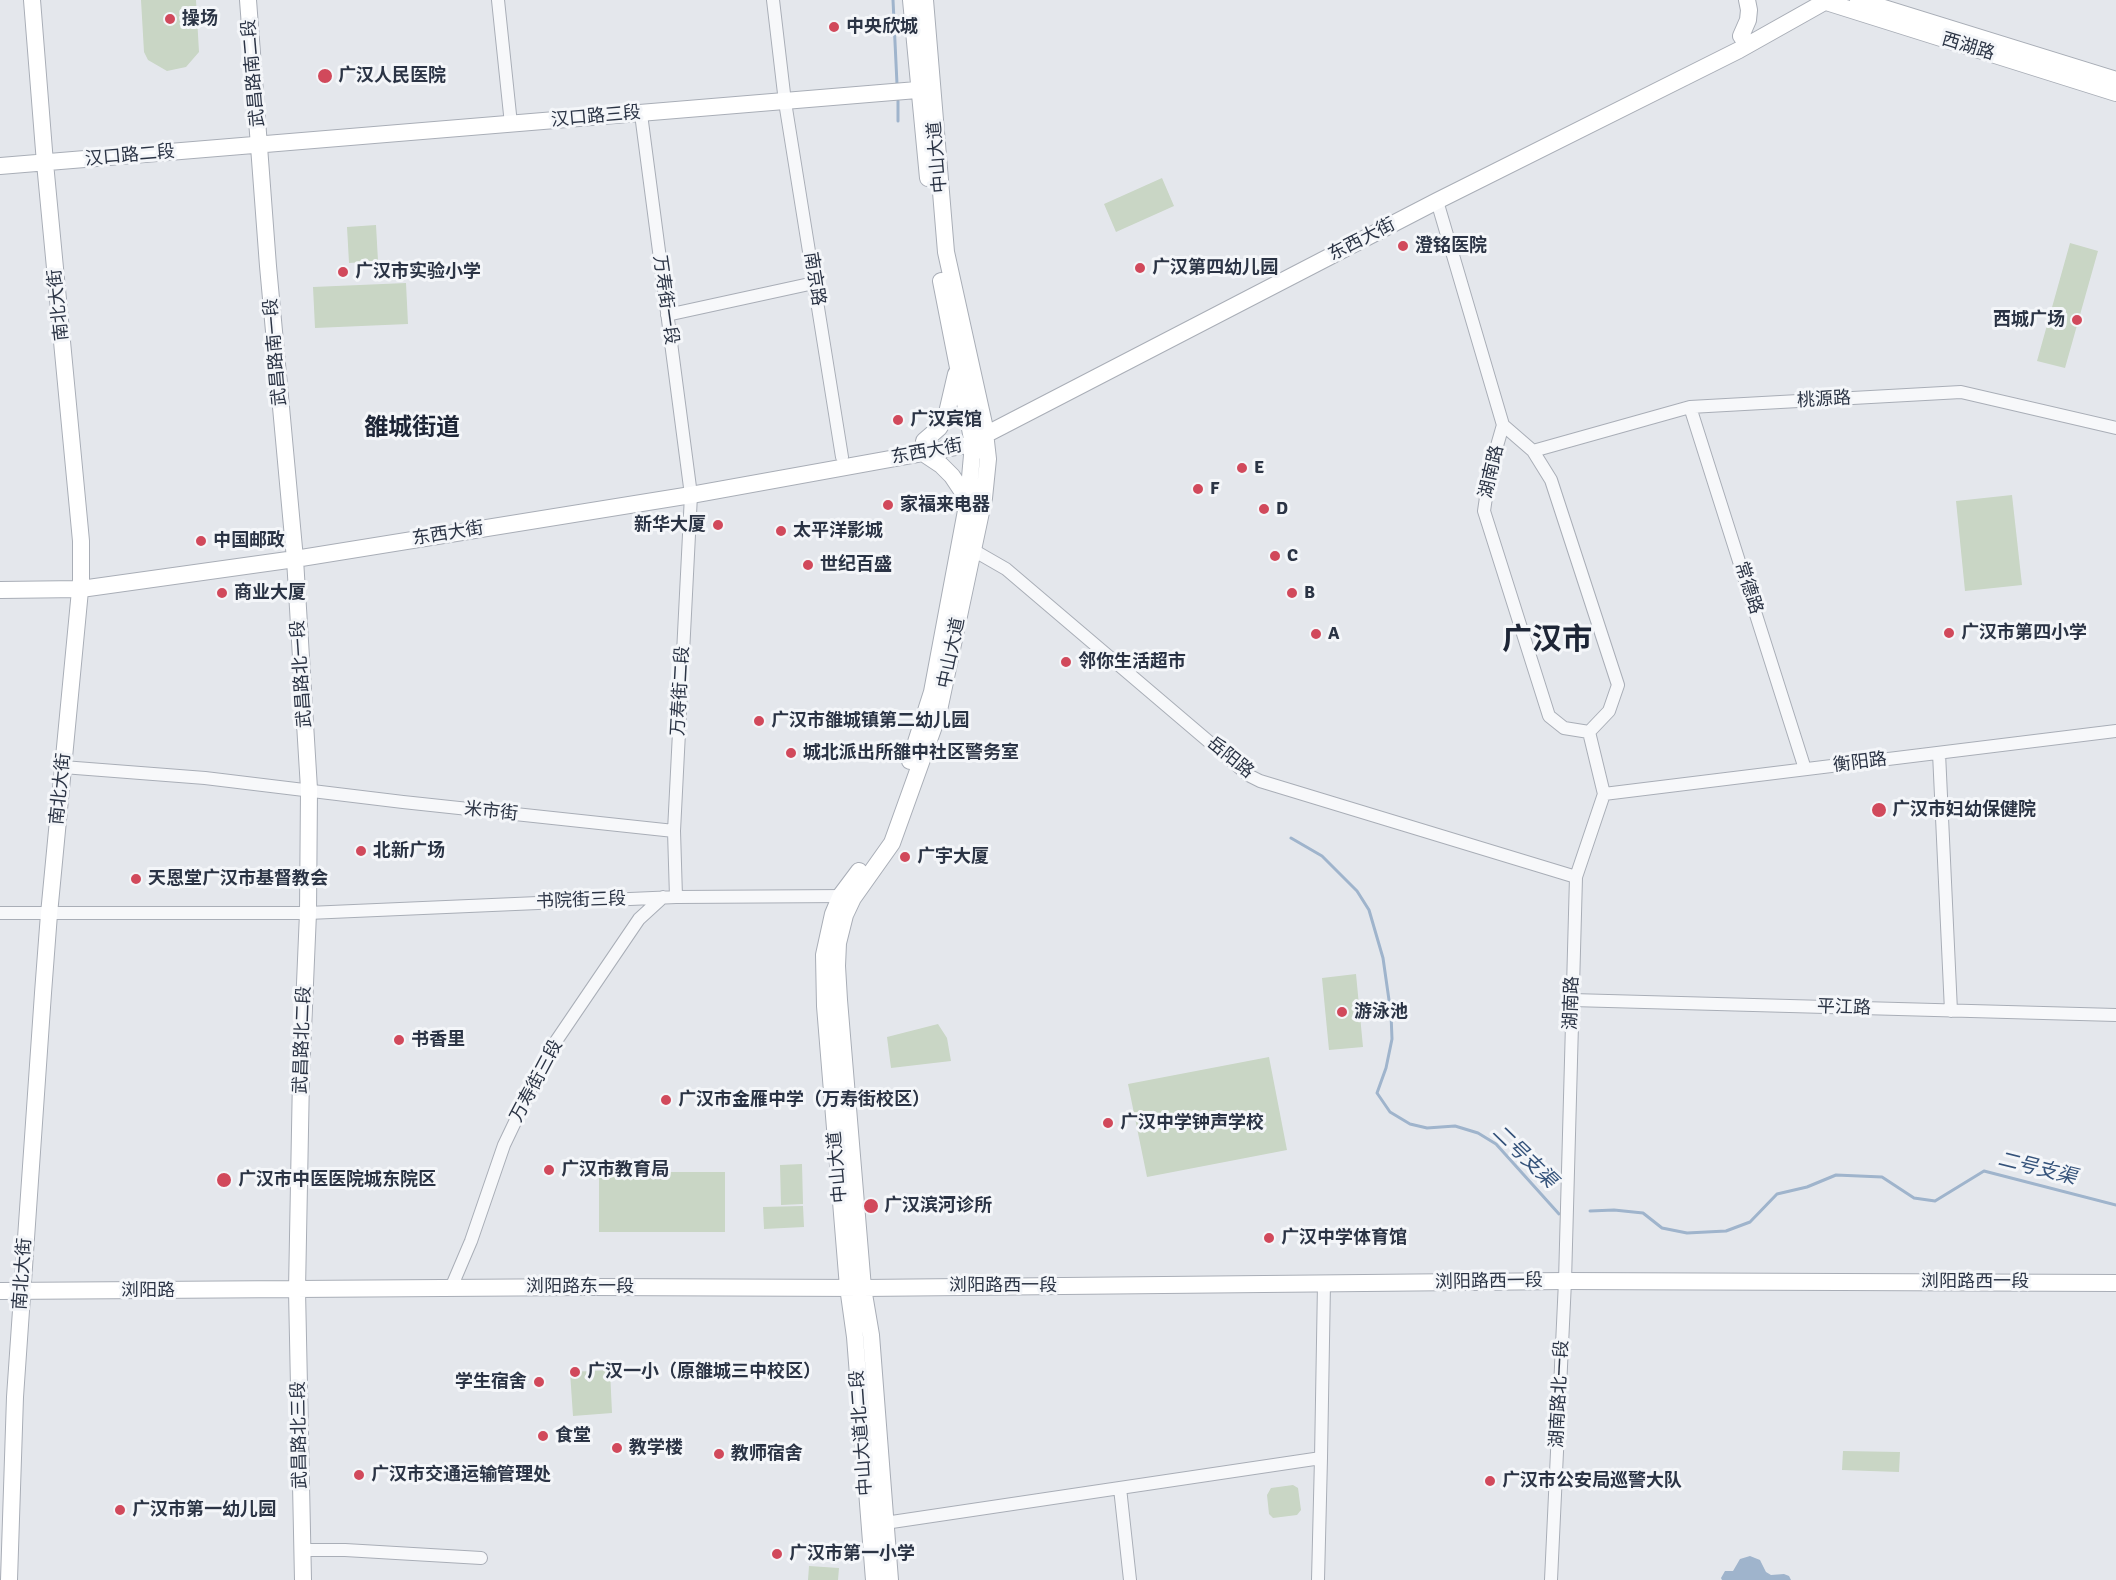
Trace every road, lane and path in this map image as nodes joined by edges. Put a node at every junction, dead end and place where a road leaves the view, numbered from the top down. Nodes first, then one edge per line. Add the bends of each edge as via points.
1 (32, 0) edge
2 (248, 0) edge
3 (498, 0) edge
4 (773, 0) edge
5 (911, 0) edge
6 (925, 0) edge
7 (1747, 0) edge
8 (1807, 0) edge
9 (1858, 0) edge
10 (1824, 1) edge
11 (1741, 36) junction
12 (2116, 80) edge
13 (926, 89) junction
14 (2116, 93) edge
15 (785, 102) junction
16 (641, 114) junction
17 (511, 124) junction
18 (260, 145) junction
19 (45, 163) junction
20 (0, 166) edge
21 (1437, 201) junction
22 (814, 283) junction
23 (667, 315) junction
24 (958, 367) junction
25 (1690, 407) junction
26 (1503, 425) junction
27 (2116, 428) edge
28 (978, 434) junction
29 (923, 447) junction
30 (1533, 451) junction
31 (842, 457) junction
32 (691, 491) junction
33 (968, 500) junction
34 (973, 550) junction
35 (294, 555) junction
36 (0, 581) edge
37 (81, 584) junction
38 (0, 590) edge
39 (2116, 731) edge
40 (1588, 732) junction
41 (1939, 753) junction
42 (63, 767) junction
43 (1805, 770) junction
44 (309, 789) junction
45 (1604, 794) junction
46 (674, 831) junction
47 (1576, 877) junction
48 (847, 896) junction
49 (669, 897) junction
50 (308, 913) junction
51 (0, 914) edge
52 (49, 914) junction
53 (1572, 1000) junction
54 (1951, 1011) junction
55 (2116, 1015) edge
56 (2116, 1283) edge
57 (1565, 1286) junction
58 (451, 1288) junction
59 (1324, 1289) junction
60 (297, 1290) junction
61 (0, 1291) edge
62 (22, 1291) junction
63 (858, 1291) junction
64 (2116, 1294) edge
65 (1321, 1458) junction
66 (1120, 1488) junction
67 (885, 1523) junction
68 (302, 1550) junction
69 (482, 1558) dead end
70 (9, 1580) edge
71 (303, 1580) edge
72 (874, 1580) edge
73 (890, 1580) edge
74 (1130, 1580) edge
75 (1318, 1580) edge
76 (1551, 1580) edge

1 - 19 street, 南北大街
2 - 18 street, 武昌路南二段
3 - 17 street
4 - 15 street, 南京路
5 - 13 street, 中山大道
6 - 13 street, 中山大道
7 - 11 street via 1748,20
8 - 11 street, 东西大街
9 - 12 street, 西湖路
10 - 14 street, 西湖路
10 - 21 street, 东西大街 via 1739,50
11 - 28 street, 东西大街
13 - 15 street, 汉口路三段
13 - 24 street, 中山大道 via 935,255
13 - 28 street, 中山大道 via 946,252
15 - 16 street, 汉口路三段
15 - 22 street, 南京路
16 - 17 street, 汉口路三段
16 - 23 street, 万寿街一段
17 - 18 street, 汉口路三段
18 - 19 street, 汉口路二段
18 - 35 street, 武昌路南一段
19 - 20 street, 汉口路二段
19 - 37 street, 南北大街 via 79,518
21 - 26 street, 湖南路
21 - 28 street, 东西大街
22 - 23 street
22 - 31 street, 南京路
23 - 32 street, 万寿街一段
24 - 28 street, 中山大道
24 - 29 street via 946,417
25 - 27 street, 桃源路 via 1961,393
25 - 30 street, 桃源路
25 - 43 street, 常德路
26 - 30 street, 湖南路
26 - 40 street, 湖南路 via 1490,470 1484,512 1549,716 1564,728
28 - 29 street, 东西大街
28 - 33 street, 中山大道
28 - 34 street, 中山大道 via 988,459
29 - 31 street, 东西大街
29 - 32 street, 东西大街
29 - 33 street via 952,476
30 - 40 street, 湖南路 via 1551,480 1618,685 1609,711
31 - 32 street, 东西大街
32 - 35 street, 东西大街
32 - 46 street, 万寿街二段
33 - 48 street, 中山大道 via 932,692 883,836
34 - 47 street, 岳阳路 via 1006,569 1248,775
34 - 48 street, 中山大道 via 938,715 892,843
35 - 37 street, 东西大街
35 - 44 street, 武昌路北一段
36 - 37 street, 东西大街
37 - 38 street, 东西大街
37 - 42 street, 南北大街
39 - 41 street, 衡阳路
40 - 45 street
41 - 43 street, 衡阳路
41 - 54 street
42 - 44 street, 米市街
42 - 52 street, 南北大街
43 - 45 street, 衡阳路
44 - 46 street, 米市街
44 - 50 street, 武昌路北二段
45 - 47 street, 湖南路
46 - 49 street, 万寿街二段
47 - 53 street, 湖南路
48 - 49 street, 书院街三段
48 - 63 street, 中山大道 via 837,966
49 - 50 street, 书院街三段
49 - 58 street, 万寿街三段 via 639,920 548,1053 504,1145
50 - 52 street, 书院街三段
50 - 60 street, 武昌路北二段
51 - 52 street, 书院街三段
52 - 62 street, 南北大街
53 - 54 street, 平江路
53 - 57 street, 湖南路
54 - 55 street, 平江路
56 - 57 street, 浏阳路西一段
57 - 59 street, 浏阳路西一段
57 - 64 street
57 - 76 street, 湖南路北一段
58 - 60 street, 浏阳路东一段
58 - 63 street, 浏阳路东一段
59 - 63 street, 浏阳路西一段
59 - 65 street
60 - 62 street, 浏阳路
60 - 68 street, 武昌路北三段
61 - 62 street, 浏阳路
62 - 70 street, 南北大街
63 - 67 street, 中山大道北二段 via 871,1335
63 - 72 street, 中山大道北二段 via 855,1337
65 - 66 street
65 - 75 street
66 - 67 street
66 - 74 street
67 - 73 street, 中山大道北二段
68 - 69 street
68 - 71 street, 武昌路北三段

